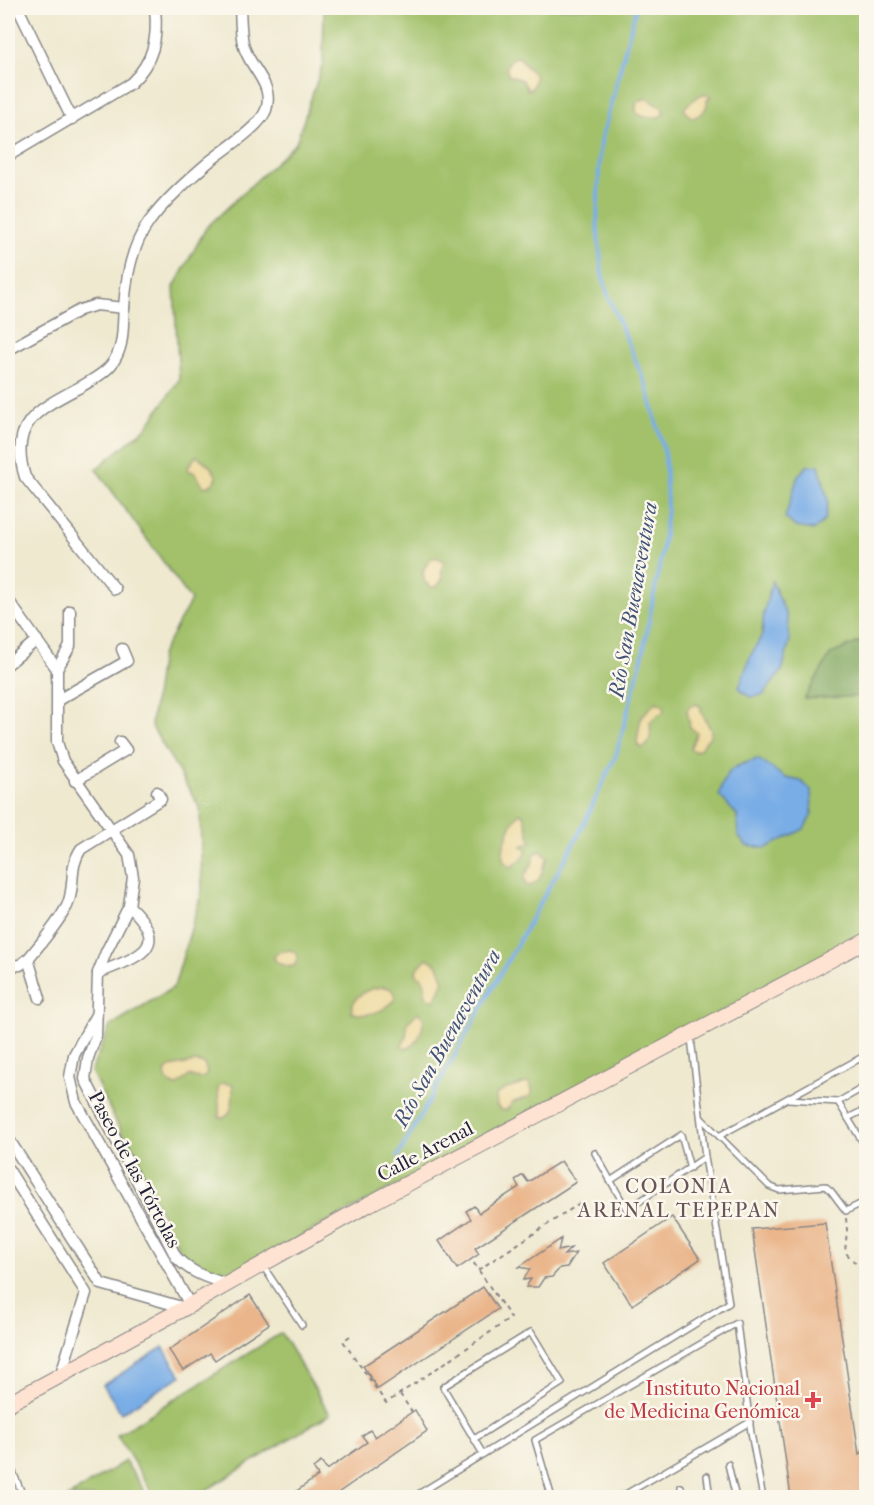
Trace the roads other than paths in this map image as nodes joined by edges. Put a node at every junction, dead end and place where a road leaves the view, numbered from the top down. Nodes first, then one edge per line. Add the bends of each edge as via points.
1 (18, 8) edge
2 (155, 8) edge
3 (240, 8) edge
4 (72, 119) junction
5 (8, 156) edge
6 (124, 308) junction
7 (8, 350) edge
8 (116, 589) dead end
9 (8, 600) edge
10 (70, 611) dead end
11 (37, 640) junction
12 (122, 649) dead end
13 (8, 664) edge
14 (57, 669) junction
15 (58, 700) junction
16 (120, 742) dead end
17 (75, 781) junction
18 (157, 792) dead end
19 (111, 829) junction
20 (129, 906) junction
21 (867, 941) edge
22 (28, 959) junction
23 (8, 966) edge
24 (98, 972) junction
25 (40, 998) dead end
26 (97, 1014) junction
27 (690, 1034) junction
28 (866, 1054) edge
29 (867, 1086) edge
30 (786, 1099) junction
31 (838, 1101) junction
32 (867, 1109) edge
33 (700, 1118) junction
34 (848, 1118) junction
35 (719, 1136) junction
36 (8, 1137) edge
37 (865, 1146) edge
38 (595, 1153) dead end
39 (705, 1157) junction
40 (690, 1168) junction
41 (8, 1169) edge
42 (610, 1181) junction
43 (867, 1201) edge
44 (81, 1254) junction
45 (66, 1264) junction
46 (262, 1265) junction
47 (100, 1284) junction
48 (227, 1284) junction
49 (86, 1293) junction
50 (188, 1307) junction
51 (302, 1325) dead end
52 (60, 1377) junction
53 (8, 1404) edge
54 (750, 1422) junction
55 (474, 1439) junction
56 (483, 1454) junction
57 (8, 1460) edge
58 (728, 1464) dead end
59 (707, 1476) dead end
60 (681, 1487) dead end
61 (24, 1497) edge
62 (412, 1497) edge
63 (552, 1497) edge
64 (619, 1497) edge
65 (683, 1497) edge
66 (710, 1497) edge
67 (736, 1497) edge
68 (763, 1497) edge

1 - 4 street
2 - 4 street via 154,44 143,71 131,83
3 - 6 street via 245,51 267,87 265,113 256,125 178,190 149,222 133,250
4 - 5 street
6 - 7 street via 96,305 80,310
6 - 8 street via 120,351 110,366 38,412 25,425 19,460 25,477
9 - 11 street
10 - 14 street via 70,646
11 - 13 street
11 - 14 street
12 - 15 street via 128,661
14 - 15 street, Paseo de las Tórtolas
15 - 17 street, Paseo de las Tórtolas via 57,742
16 - 17 street via 126,750
17 - 19 street, Paseo de las Tórtolas
18 - 19 street via 161,799
19 - 20 street, Paseo de las Tórtolas via 129,855 133,877
19 - 22 street via 81,849 75,858 66,907
20 - 24 street, Paseo de las Tórtolas
20 - 24 street via 148,927 149,944 132,959
21 - 27 street, Calle Arenal
22 - 23 street
22 - 25 street
24 - 26 street, Paseo de las Tórtolas
26 - 48 street, Paseo de las Tórtolas via 96,1036 85,1079 176,1257 199,1276
26 - 50 street, Paseo de las Tórtolas via 74,1055 70,1077 76,1102
27 - 33 lane
27 - 46 street, Calle Arenal
28 - 30 lane
29 - 31 lane
30 - 31 lane
30 - 35 lane
31 - 34 lane
32 - 34 lane
33 - 35 lane
33 - 39 lane
34 - 37 lane
35 - 43 lane via 769,1186 779,1190 825,1186 846,1211
36 - 44 street
38 - 42 lane
39 - 40 lane
39 - 56 lane via 729,1303
40 - 42 lane via 627,1210
40 - 42 lane via 681,1135
41 - 45 street
44 - 45 street via 76,1263
44 - 47 street
45 - 49 street
46 - 48 street, Calle Arenal
46 - 51 lane
47 - 49 street via 90,1285
47 - 50 street
48 - 50 street, Calle Arenal
49 - 52 street
50 - 52 street, Calle Arenal
52 - 53 street, Calle Arenal
54 - 63 lane via 737,1323 535,1440
54 - 64 lane
54 - 68 lane
55 - 55 lane via 562,1383 531,1332 443,1387
55 - 56 lane
56 - 62 lane
57 - 61 lane
58 - 67 lane
59 - 66 lane
60 - 65 lane

